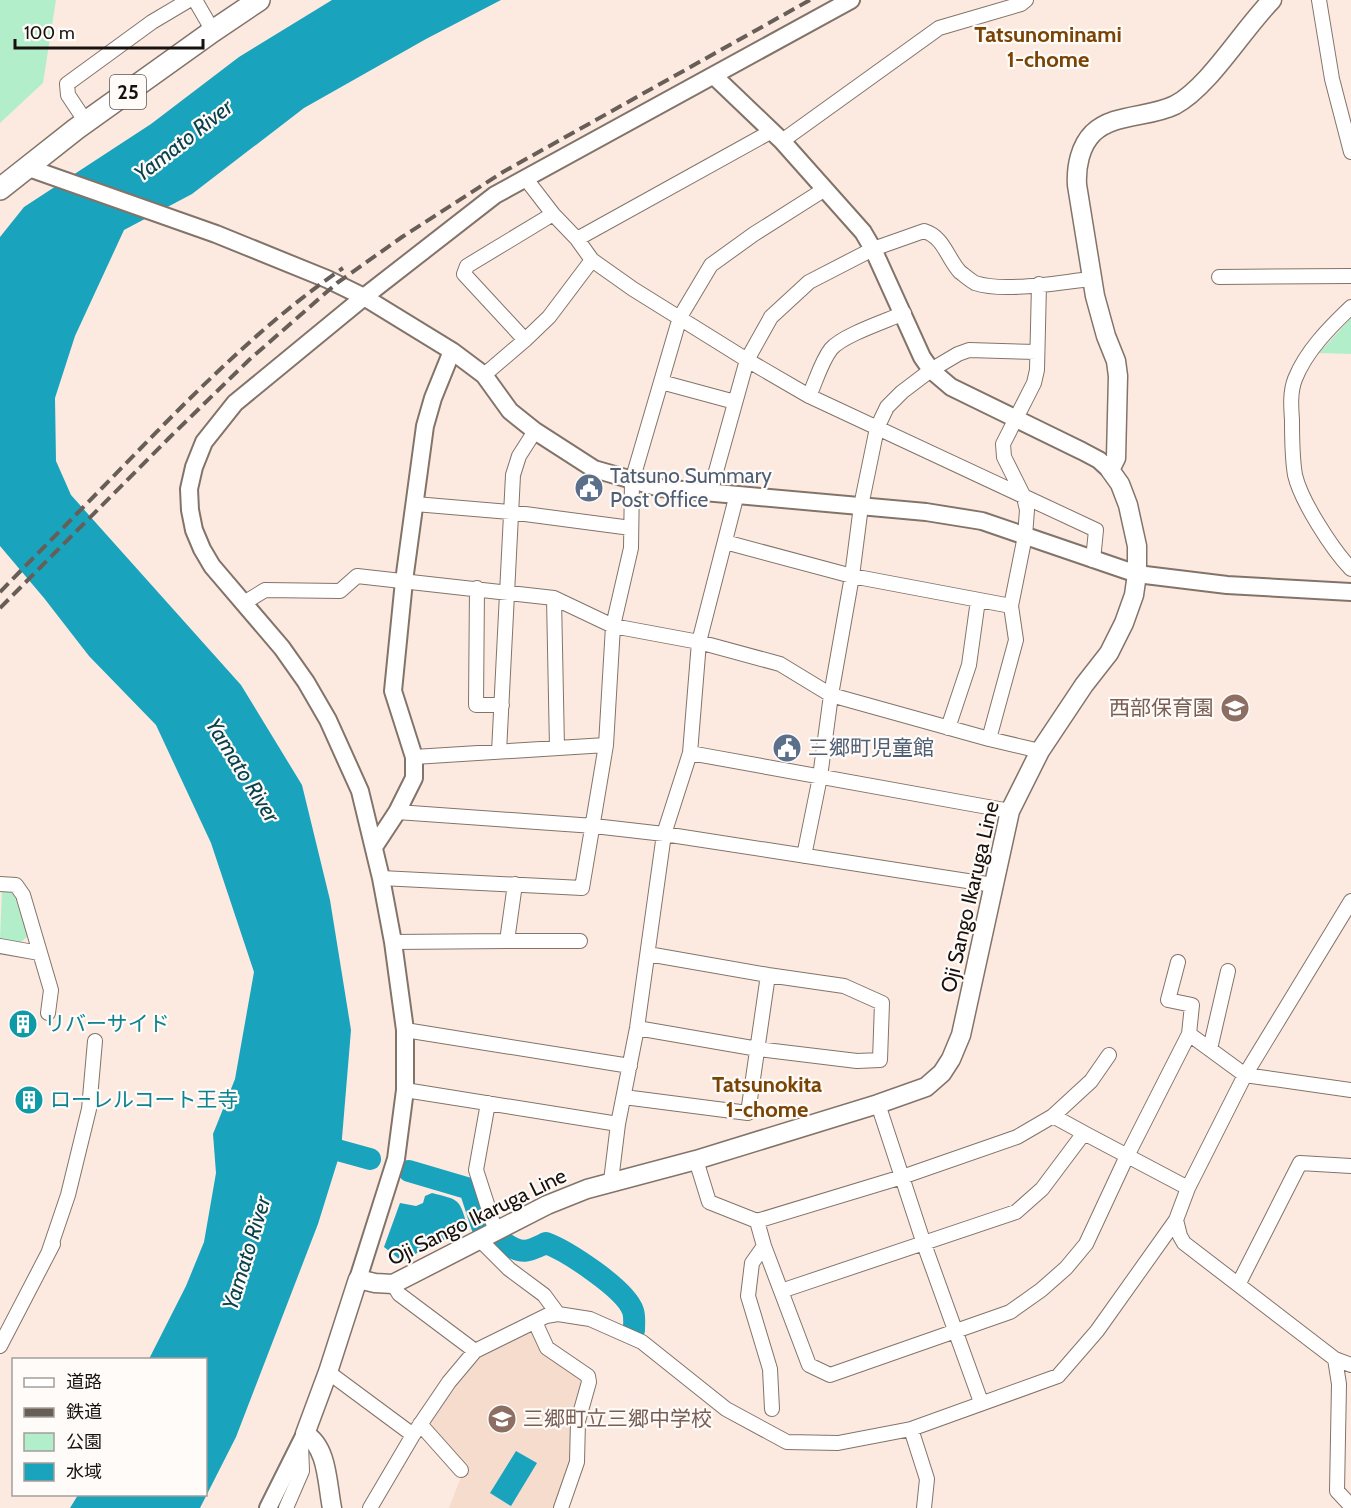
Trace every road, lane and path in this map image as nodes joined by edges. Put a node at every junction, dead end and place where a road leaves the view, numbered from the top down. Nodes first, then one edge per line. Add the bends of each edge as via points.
1 (189, 0) edge
2 (195, 0) edge
3 (259, 0) edge
4 (851, 0) edge
5 (1026, 0) edge
6 (1272, 0) edge
7 (1319, 0) edge
8 (213, 31) junction
9 (714, 76) junction
10 (86, 122) junction
11 (777, 136) junction
12 (1351, 152) edge
13 (26, 167) junction
14 (526, 179) junction
15 (0, 189) edge
16 (825, 189) junction
17 (553, 214) junction
18 (577, 239) junction
19 (873, 249) junction
20 (592, 261) junction
21 (1351, 276) edge
22 (1219, 277) dead end
23 (1092, 279) junction
24 (1039, 284) junction
25 (364, 297) junction
26 (1351, 307) edge
27 (904, 313) junction
28 (680, 317) junction
29 (525, 340) junction
30 (452, 351) junction
31 (1037, 352) junction
32 (747, 360) junction
33 (931, 370) junction
34 (484, 375) junction
35 (661, 382) junction
36 (809, 396) junction
37 (735, 402) junction
38 (1015, 419) junction
39 (877, 428) junction
40 (535, 431) junction
41 (1110, 470) junction
42 (632, 481) junction
43 (710, 493) junction
44 (737, 495) junction
45 (1024, 497) junction
46 (415, 504) junction
47 (861, 506) junction
48 (510, 513) junction
49 (631, 528) junction
50 (1025, 537) junction
51 (725, 542) junction
52 (1093, 560) junction
53 (1351, 569) edge
54 (1137, 574) junction
55 (852, 576) junction
56 (404, 581) junction
57 (477, 588) junction
58 (508, 592) junction
59 (1351, 592) edge
60 (554, 598) junction
61 (978, 600) junction
62 (244, 603) junction
63 (1011, 606) junction
64 (613, 626) junction
65 (699, 642) junction
66 (831, 695) junction
67 (502, 705) junction
68 (948, 728) junction
69 (989, 739) junction
70 (606, 745) junction
71 (557, 748) junction
72 (500, 752) junction
73 (1040, 752) junction
74 (690, 753) junction
75 (414, 757) junction
76 (820, 777) junction
77 (1010, 811) junction
78 (397, 812) junction
79 (594, 826) junction
80 (664, 834) junction
81 (374, 847) junction
82 (804, 856) junction
83 (381, 878) junction
84 (0, 884) edge
85 (514, 884) junction
86 (993, 885) junction
87 (1351, 900) edge
88 (507, 941) junction
89 (580, 941) dead end
90 (393, 942) junction
91 (0, 946) edge
92 (39, 953) junction
93 (648, 954) junction
94 (1178, 962) dead end
95 (1228, 970) dead end
96 (768, 975) junction
97 (48, 1012) dead end
98 (637, 1028) junction
99 (405, 1030) junction
100 (1189, 1034) junction
101 (95, 1041) dead end
102 (758, 1049) junction
103 (1210, 1049) junction
104 (1109, 1055) dead end
105 (630, 1066) junction
106 (1245, 1076) junction
107 (405, 1090) junction
108 (1351, 1090) edge
109 (624, 1097) junction
110 (488, 1103) junction
111 (878, 1104) junction
112 (1053, 1116) junction
113 (618, 1125) junction
114 (1084, 1133) junction
115 (1127, 1155) junction
116 (696, 1160) junction
117 (1351, 1166) edge
118 (902, 1177) junction
119 (611, 1182) junction
120 (1188, 1188) junction
121 (77, 1207) dead end
122 (1176, 1220) junction
123 (757, 1221) junction
124 (488, 1236) junction
125 (924, 1244) junction
126 (764, 1246) junction
127 (49, 1251) junction
128 (358, 1279) junction
129 (1239, 1283) junction
130 (393, 1284) junction
131 (781, 1291) junction
132 (558, 1314) junction
133 (535, 1322) junction
134 (956, 1330) junction
135 (3, 1332) edge
136 (0, 1346) edge
137 (476, 1351) junction
138 (1335, 1359) junction
139 (1351, 1365) edge
140 (328, 1372) junction
141 (981, 1402) junction
142 (772, 1409) dead end
143 (417, 1429) junction
144 (911, 1429) junction
145 (303, 1439) junction
146 (461, 1470) dead end
147 (1351, 1506) edge
148 (268, 1508) edge
149 (286, 1508) edge
150 (332, 1508) edge
151 (370, 1508) edge
152 (561, 1508) edge
153 (924, 1508) edge

1 - 10 street via 67,84 68,95
2 - 8 street
3 - 8 highway, 25
4 - 9 street
5 - 11 street via 939,28
6 - 23 main road via 1191,94 1149,114 1101,126 1091,135 1077,172
7 - 12 street via 1332,79
8 - 10 highway, 25
9 - 11 street
9 - 14 street
10 - 13 highway, 25
11 - 16 street
11 - 18 street
13 - 15 highway, 25
13 - 25 street via 216,234
14 - 17 street
14 - 25 street via 495,195
16 - 19 street
16 - 28 street via 711,266
17 - 18 street
17 - 29 street via 467,266 464,274
18 - 20 street
19 - 24 street via 924,231 939,239 960,271 974,282 1003,287
19 - 27 street
19 - 32 street via 809,282 771,317
20 - 28 street
20 - 29 street via 549,317
21 - 22 street
23 - 24 street
23 - 41 main road via 1118,376 1116,458
24 - 31 street
25 - 30 street
25 - 62 street via 235,403 204,442 194,467 189,489 194,530 212,566
26 - 53 street via 1310,353 1295,379 1291,398 1296,476 1322,529
27 - 33 street
27 - 36 street via 832,348
28 - 32 street
28 - 35 street
29 - 34 street
30 - 34 street
30 - 46 street via 425,426
31 - 33 street via 969,350
31 - 38 street via 1034,383
32 - 36 street
32 - 37 street
33 - 38 street via 951,387
33 - 39 street via 887,407
34 - 40 street via 510,411
35 - 37 street
35 - 42 street
36 - 39 street
37 - 43 street
38 - 41 street via 1099,460
38 - 45 street via 1003,444 1004,457
39 - 45 street
39 - 47 street
40 - 42 street via 594,469
40 - 48 street via 519,456 513,475
41 - 54 main road, Oji Sango Ikaruga Line via 1128,505 1137,546
42 - 43 street
42 - 49 street
43 - 44 street
44 - 47 street
44 - 51 street
45 - 50 street
45 - 52 street via 1096,530
46 - 48 street
46 - 56 street
47 - 50 street via 982,522
47 - 55 street
48 - 49 street
48 - 58 street
49 - 64 street via 631,548
50 - 52 street
50 - 63 street
51 - 55 street
51 - 65 street
52 - 54 street
54 - 59 street via 1227,585
54 - 73 main road, Oji Sango Ikaruga Line via 1134,595 1109,653
55 - 61 street
55 - 66 street
56 - 57 street
56 - 62 street via 357,576 340,591 265,590
56 - 75 street via 393,691
57 - 58 street
57 - 67 street via 476,705
58 - 60 street
58 - 67 street
60 - 64 street
60 - 71 street
61 - 63 street
61 - 68 street via 969,665
62 - 81 street via 282,648 328,720 360,791
63 - 69 street via 1016,640
64 - 65 street
64 - 70 street
65 - 66 street via 780,664
65 - 74 street
66 - 68 street
66 - 76 street
67 - 72 street
68 - 69 street
69 - 73 street
70 - 71 street
70 - 79 street
71 - 72 street
72 - 75 street
73 - 77 main road, Oji Sango Ikaruga Line
74 - 76 street
74 - 80 street
75 - 78 street via 414,778
76 - 77 street
76 - 82 street
77 - 86 main road, Oji Sango Ikaruga Line
78 - 79 street
78 - 81 street
79 - 80 street
79 - 85 street via 582,888
80 - 82 street
80 - 93 street
81 - 83 street
82 - 86 street
83 - 85 street
83 - 90 street
84 - 92 street via 16,885
85 - 88 street
86 - 111 main road, Oji Sango Ikaruga Line via 961,1035 951,1059 926,1087
87 - 106 street
88 - 89 street
88 - 90 street
90 - 99 street
91 - 92 street
92 - 97 street via 51,990
93 - 96 street
93 - 98 street
94 - 100 street via 1168,1000 1192,1005
95 - 103 street
96 - 102 street
96 - 102 street via 844,986 882,1003 880,1060 857,1062
98 - 102 street
98 - 105 street
99 - 105 street
99 - 107 street
100 - 103 street
100 - 115 street
101 - 127 street via 89,1109 68,1195
102 - 109 street via 748,1113
103 - 106 street
104 - 112 street via 1091,1081
105 - 109 street
106 - 108 street
106 - 120 street
107 - 110 street
107 - 128 street via 396,1160
109 - 113 street
110 - 113 street
110 - 124 street via 476,1170
111 - 116 main road, Oji Sango Ikaruga Line
111 - 118 street
112 - 114 street
112 - 118 street via 1017,1137
113 - 119 street
114 - 115 street
114 - 125 street via 1042,1189 1016,1212
115 - 120 street
115 - 134 street via 1086,1244 1066,1268 1010,1312
116 - 119 main road, Oji Sango Ikaruga Line
116 - 123 street via 709,1202
117 - 129 street via 1300,1163
118 - 123 street
118 - 125 street
119 - 124 main road, Oji Sango Ikaruga Line via 547,1204
120 - 122 street
121 - 127 street via 73,1205
122 - 129 street via 1184,1243
122 - 141 street via 1097,1331 1058,1376
123 - 126 street
124 - 130 main road, Oji Sango Ikaruga Line
124 - 132 street via 508,1269 544,1295
125 - 131 street
125 - 134 street
126 - 131 street
126 - 142 street via 752,1263 748,1296 770,1369
127 - 135 street
128 - 130 main road, Oji Sango Ikaruga Line
128 - 140 main road
129 - 138 street
130 - 137 street via 399,1294
131 - 134 street via 809,1365 830,1375
132 - 133 street
132 - 144 street via 590,1319 642,1342 726,1409 787,1442 838,1443
133 - 137 street
133 - 152 street via 547,1348 588,1376 589,1382 578,1422 577,1462
134 - 141 street
135 - 136 street
137 - 143 street
138 - 139 street
138 - 147 street via 1339,1384 1337,1491
140 - 143 street
140 - 145 main road
141 - 144 street
143 - 146 street
143 - 151 street
144 - 153 street via 927,1479
145 - 148 street
145 - 149 street via 302,1471
145 - 150 main road via 314,1439 321,1451

